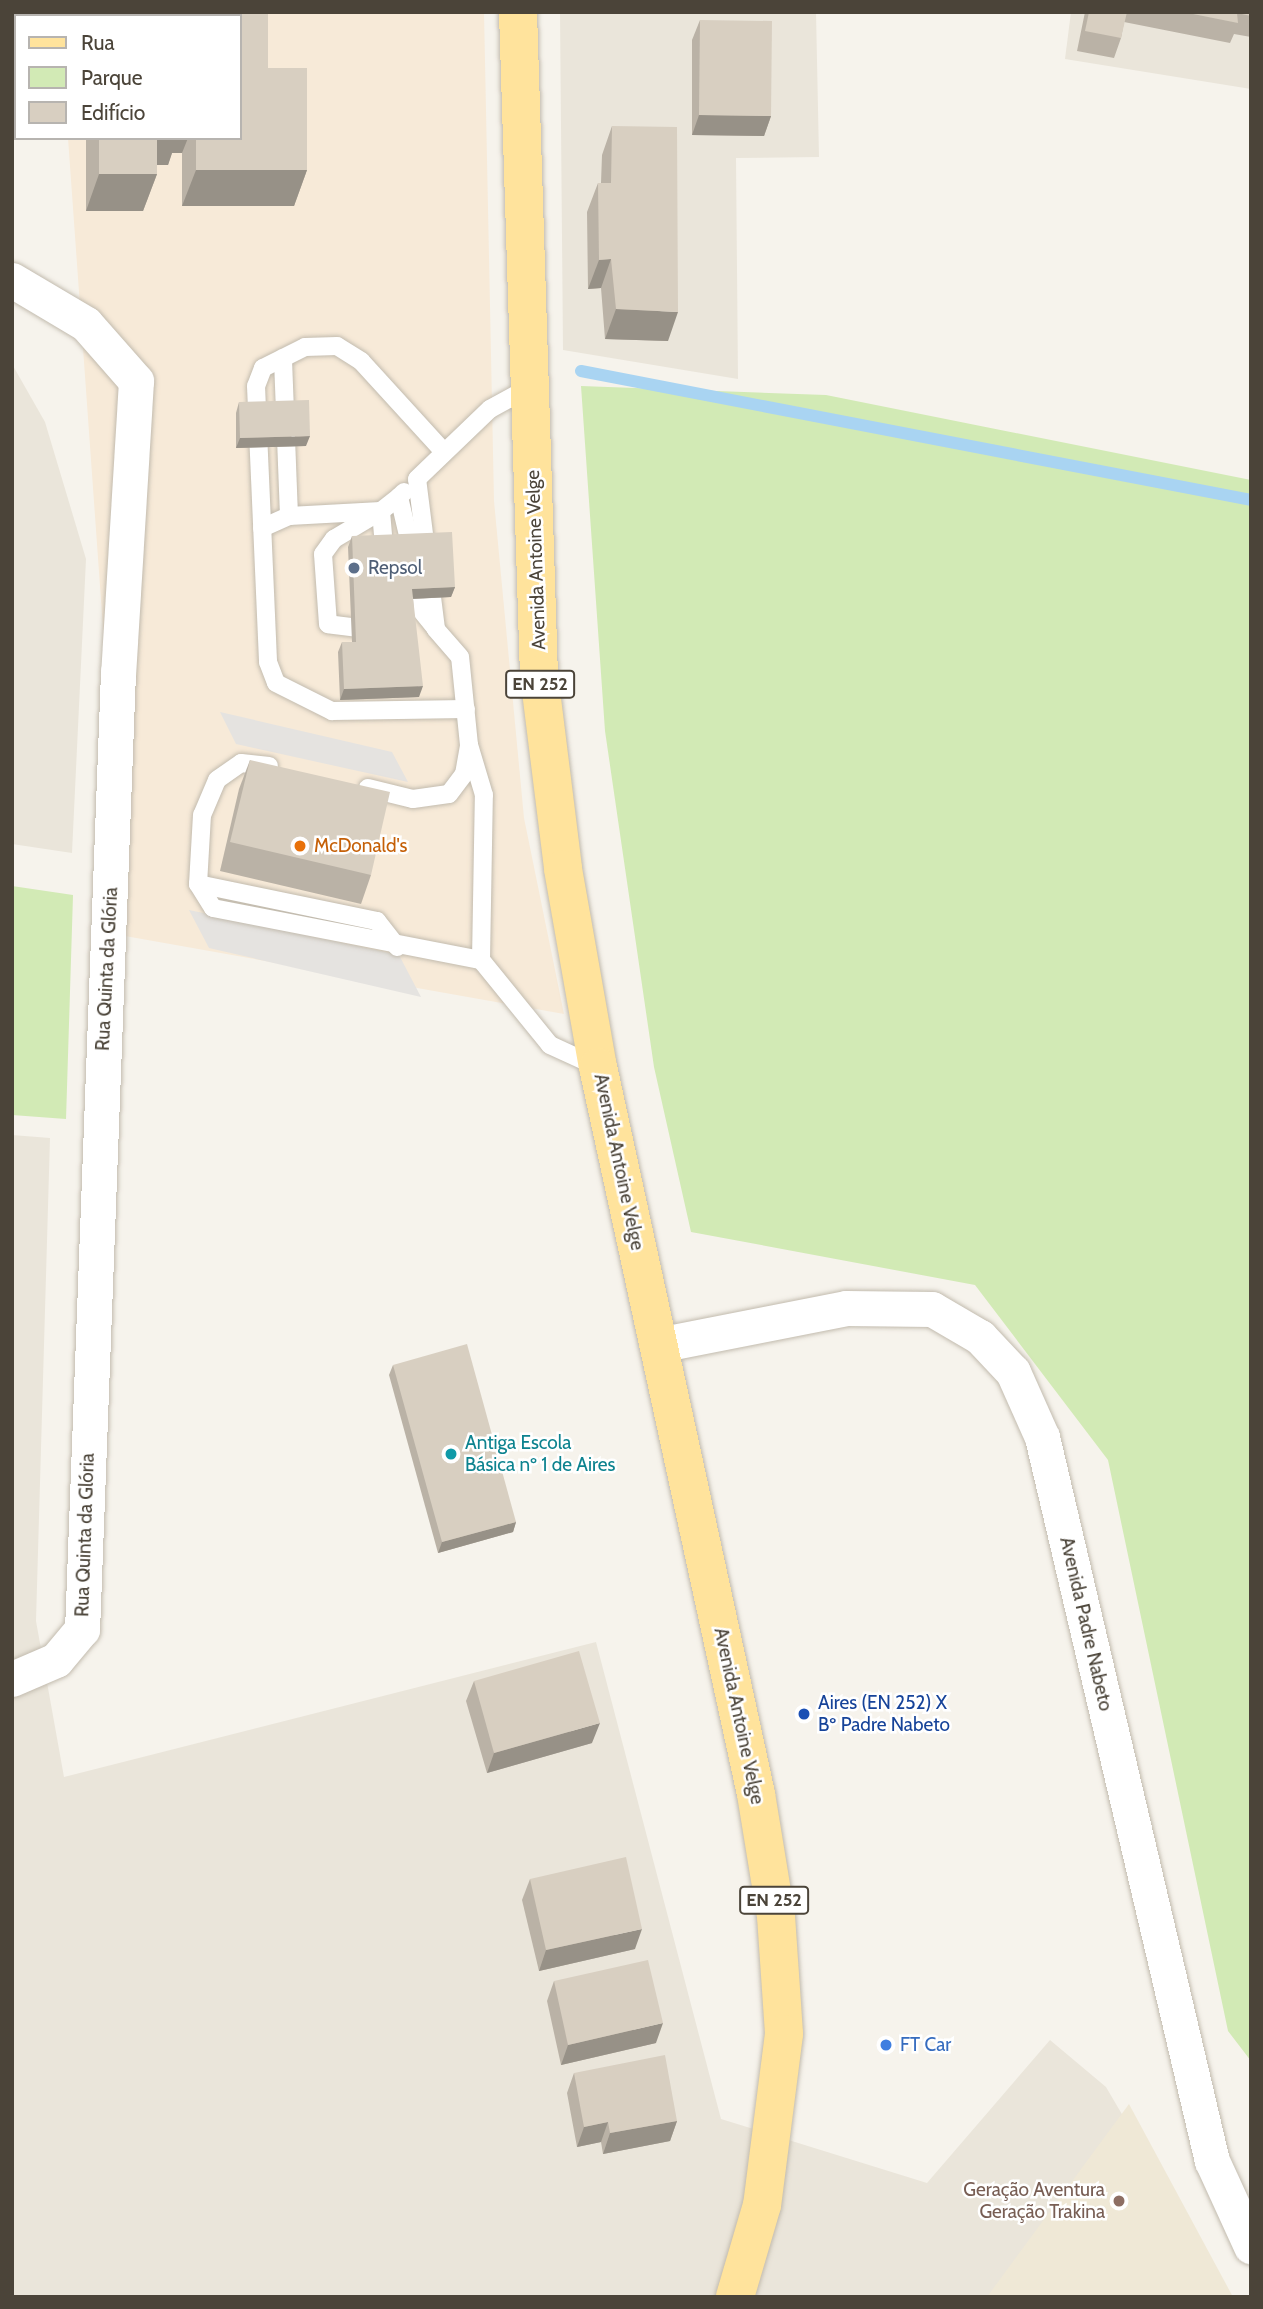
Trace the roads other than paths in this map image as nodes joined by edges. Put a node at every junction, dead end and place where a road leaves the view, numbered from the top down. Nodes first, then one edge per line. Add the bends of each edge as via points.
1 (518, 12) edge
2 (12, 280) edge
3 (283, 358) junction
4 (530, 387) junction
5 (443, 452) junction
6 (416, 479) junction
7 (399, 497) junction
8 (381, 511) junction
9 (289, 516) junction
10 (262, 528) junction
11 (363, 546) edge
12 (386, 573) edge
13 (366, 602) edge
14 (367, 629) junction
15 (388, 629) edge
16 (409, 629) edge
17 (436, 629) junction
18 (466, 709) junction
19 (469, 745) junction
20 (283, 768) edge
21 (348, 783) edge
22 (481, 960) junction
23 (598, 1067) junction
24 (658, 1345) junction
25 (12, 1679) edge
26 (1251, 2246) edge
27 (735, 2297) edge

1 - 4 main road, Avenida Antoine Velge / EN 252
2 - 25 street, Rua Quinta da Glória via 86,324 136,381 118,672 82,1629 56,1660
3 - 5 lane via 305,347 337,346 361,361
3 - 9 lane
3 - 10 lane via 263,369 256,386
4 - 5 lane via 490,409
4 - 23 main road, Avenida Antoine Velge / EN 252 via 539,675 563,869
5 - 6 lane
6 - 7 lane
6 - 17 lane
7 - 8 lane
7 - 17 lane via 412,599
8 - 9 lane
8 - 11 lane
8 - 12 lane
8 - 14 lane via 334,539 323,554 328,624
9 - 10 lane
10 - 18 lane via 268,662 276,683 331,711
13 - 14 lane
14 - 15 lane
16 - 17 lane
17 - 18 lane via 460,657
18 - 19 lane
19 - 21 lane via 464,774 449,794 413,799
19 - 22 lane via 484,795
20 - 22 lane via 241,763 217,780 202,816 198,884 213,908
22 - 23 lane via 550,1045
23 - 24 main road, Avenida Antoine Velge / EN 252
24 - 26 street, Avenida Padre Nabeto via 846,1308 932,1309 980,1337 1013,1372 1042,1437 1212,2161
24 - 27 main road, Avenida Antoine Velge / EN 252 via 757,1794 776,1916 783,2034 762,2205

